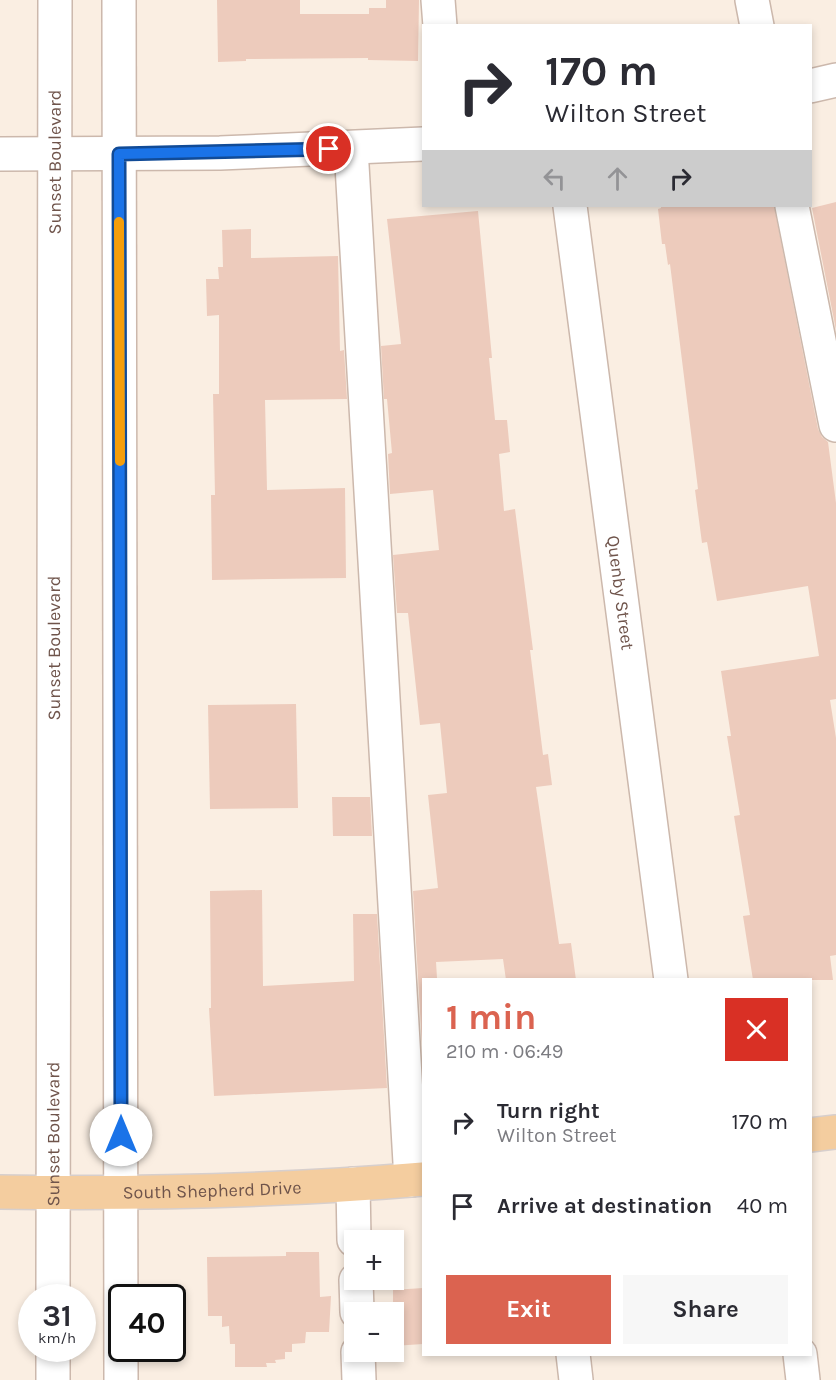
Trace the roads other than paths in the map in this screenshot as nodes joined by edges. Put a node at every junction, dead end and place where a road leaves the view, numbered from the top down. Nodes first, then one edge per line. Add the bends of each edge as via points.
1 (55, 0) edge
2 (119, 0) edge
3 (438, 0) edge
4 (752, 0) edge
5 (440, 24) edge
6 (757, 24) edge
7 (836, 80) edge
8 (812, 86) edge
9 (422, 144) edge
10 (351, 148) junction
11 (0, 154) edge
12 (55, 154) junction
13 (119, 154) junction
14 (570, 207) edge
15 (792, 207) edge
16 (836, 425) edge
17 (671, 978) edge
18 (836, 1132) edge
19 (812, 1135) edge
20 (417, 1179) edge
21 (352, 1184) junction
22 (0, 1192) edge
23 (53, 1192) junction
24 (121, 1193) junction
25 (354, 1230) edge
26 (53, 1284) edge
27 (573, 1356) edge
28 (800, 1356) edge
29 (53, 1362) edge
30 (358, 1362) edge
31 (53, 1380) edge
32 (121, 1380) edge
33 (359, 1380) edge
34 (576, 1380) edge
35 (803, 1380) edge

1 - 12 street, Sunset Boulevard
2 - 13 street
3 - 5 street
4 - 6 street
7 - 8 street
9 - 10 street
10 - 13 street
10 - 20 street
11 - 12 street
12 - 13 street
12 - 23 street, Sunset Boulevard
13 - 24 street
14 - 17 street, Quenby Street
15 - 16 street
18 - 19 main road
20 - 21 main road, South Shepherd Drive
21 - 24 main road, South Shepherd Drive
21 - 25 street
22 - 23 main road, South Shepherd Drive
23 - 24 main road, South Shepherd Drive
23 - 26 street, Sunset Boulevard
24 - 32 street
27 - 34 street
28 - 35 street
29 - 31 street
30 - 33 street

